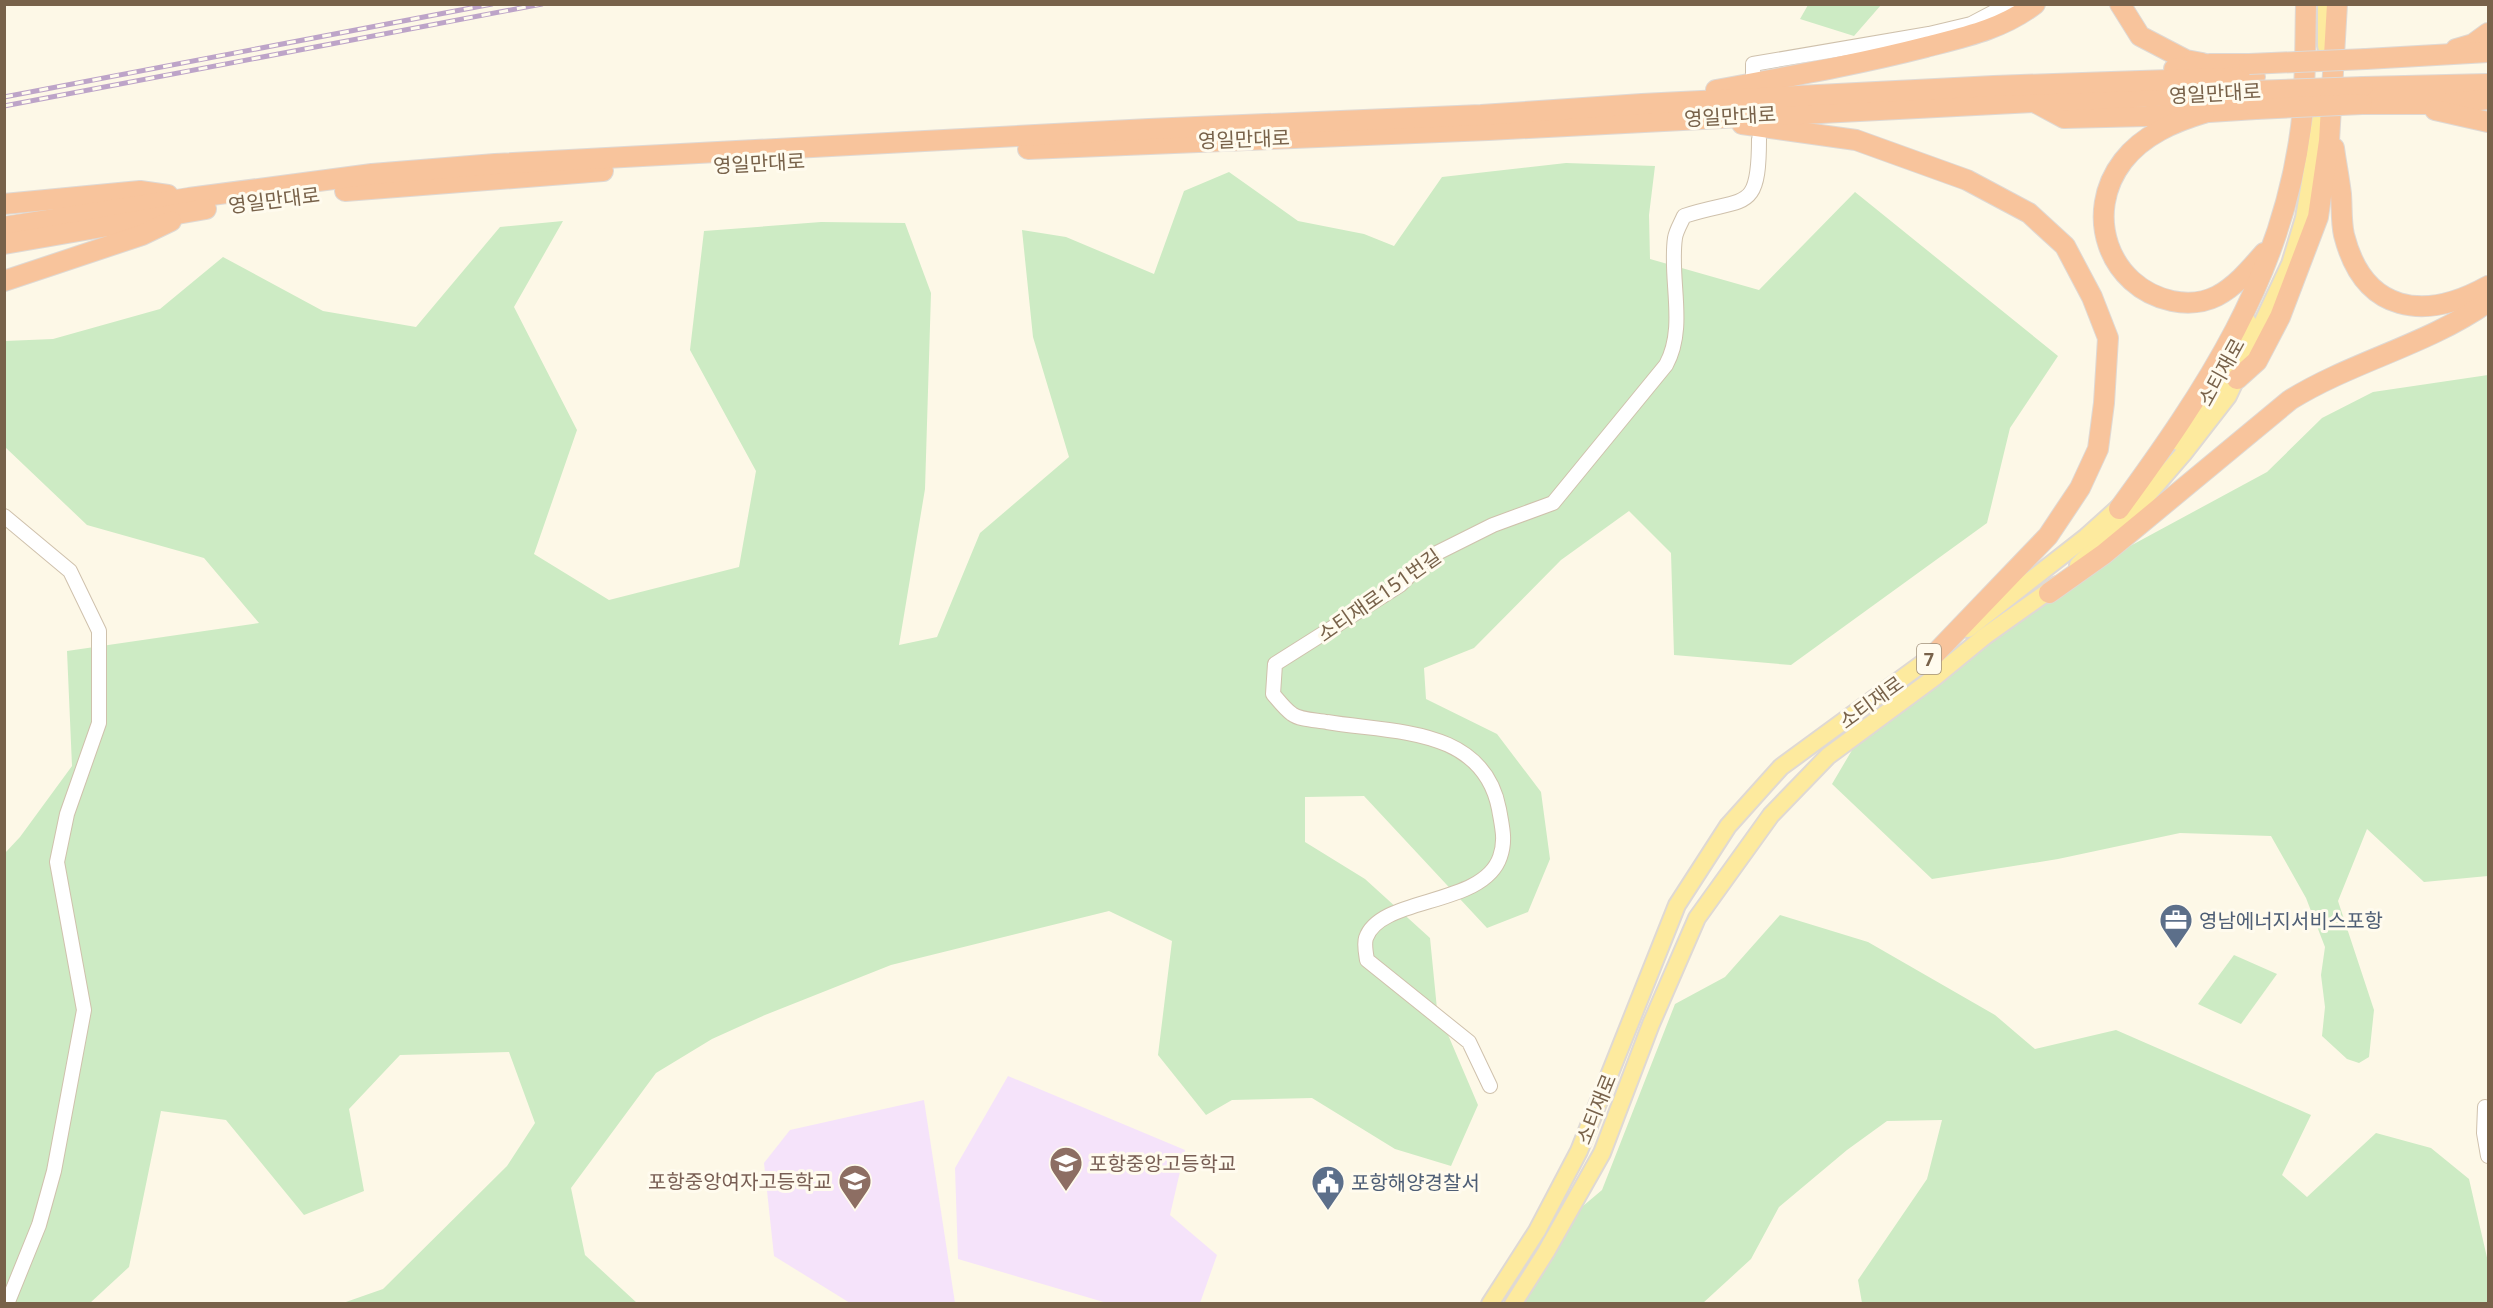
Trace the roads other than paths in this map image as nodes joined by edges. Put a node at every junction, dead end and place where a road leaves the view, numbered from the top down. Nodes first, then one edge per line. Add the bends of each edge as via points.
1 (2035, 4) edge
2 (2120, 4) edge
3 (2292, 4) edge
4 (2306, 4) edge
5 (2312, 4) edge
6 (2326, 4) edge
7 (2338, 4) edge
8 (2002, 7) edge
9 (2488, 33) edge
10 (2305, 47) junction
11 (2488, 52) edge
12 (2427, 57) junction
13 (2211, 64) junction
14 (2488, 65) edge
15 (1753, 78) dead end
16 (2364, 80) junction
17 (2488, 84) edge
18 (2253, 85) junction
19 (2032, 94) junction
20 (2488, 99) edge
21 (1642, 104) junction
22 (2406, 104) junction
23 (2204, 113) junction
24 (1695, 118) junction
25 (2330, 120) junction
26 (2488, 122) edge
27 (1759, 139) dead end
28 (4, 204) edge
29 (190, 204) junction
30 (4, 227) edge
31 (2277, 230) junction
32 (4, 244) edge
33 (4, 281) edge
34 (2488, 286) edge
35 (2488, 302) edge
36 (2237, 379) junction
37 (2119, 509) junction
38 (4, 516) edge
39 (2049, 593) junction
40 (1929, 660) junction
41 (1490, 1086) dead end
42 (2485, 1107) dead end
43 (2488, 1155) edge
44 (7, 1304) edge
45 (1490, 1304) edge
46 (1513, 1304) edge

1 - 21 highway via 2019,17 1991,30 1871,61
2 - 13 highway via 2140,36 2186,60
3 - 10 highway
4 - 10 highway
5 - 37 main road, 소티재로 / 7 via 2310,114 2290,219 2217,387 2174,448
6 - 36 main road, 소티재로 / 7 via 2324,104 2304,218 2290,264
7 - 25 highway
8 - 15 street via 1971,24 1929,34 1753,64
9 - 12 highway via 2473,44
10 - 31 highway via 2300,130
11 - 12 highway
12 - 16 highway
13 - 18 highway
13 - 19 highway via 2094,75
14 - 16 highway, 영일만대로
16 - 17 highway, 영일만대로
16 - 18 highway, 영일만대로
16 - 18 highway, bridge
16 - 22 highway
18 - 19 highway, 영일만대로
18 - 23 highway
19 - 21 highway, 영일만대로
19 - 23 highway via 2064,118
19 - 24 highway, 영일만대로
20 - 22 highway
21 - 29 highway, 영일만대로 via 506,163 372,174
22 - 26 highway
23 - 31 highway via 2155,133 2134,149 2113,175 2103,210 2104,230 2119,268 2147,293 2177,302 2205,300 2230,288 2247,273
24 - 29 highway, 영일만대로 via 585,172
24 - 40 highway via 1856,140 1967,180 2029,213 2065,246 2092,297 2108,338 2098,449 2080,488 2048,536
25 - 34 highway via 2343,232 2358,271 2371,286 2385,296 2417,307 2436,307 2462,301
25 - 36 highway via 2318,217 2280,317 2257,361
27 - 41 street, 소티재로151번길 via 1755,187 1742,202 1684,216 1675,236 1675,333 1666,365 1553,503 1493,525 1427,558 1400,585 1275,664 1273,694 1293,716 1420,734 1454,747 1476,765 1495,791 1505,842 1496,868 1474,884 1437,901 1380,918 1365,939 1367,960 1469,1042
28 - 29 highway via 140,191
29 - 30 highway, 영일만대로
29 - 32 highway, 영일만대로
29 - 33 highway via 142,235
31 - 37 highway via 2260,278 2212,375
35 - 39 highway via 2433,335 2334,375 2290,400 2104,554
36 - 39 main road, 소티재로 / 7 via 2228,396 2146,496
37 - 40 main road, 소티재로 / 7
38 - 44 street via 70,571 99,632 99,723 66,814 57,862 84,1010 54,1171 39,1225
39 - 46 main road, 소티재로 / 7 via 1985,636 1828,756 1771,815 1697,918 1602,1152
40 - 45 main road, 소티재로 / 7 via 1780,767 1728,826 1677,905 1579,1151 1537,1231
42 - 43 street

